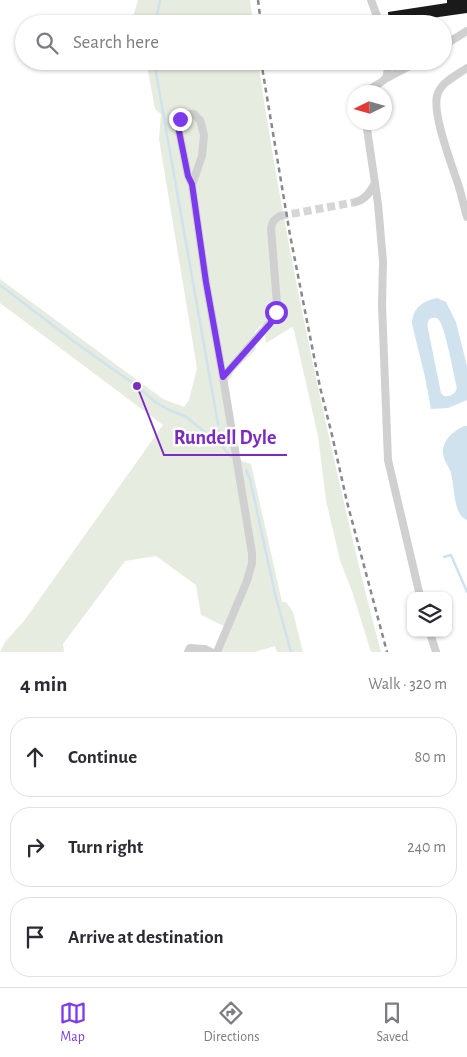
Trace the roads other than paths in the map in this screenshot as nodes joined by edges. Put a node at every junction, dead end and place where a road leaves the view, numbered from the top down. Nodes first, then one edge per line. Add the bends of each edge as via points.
1 (372, 0) edge
2 (377, 15) edge
3 (467, 31) edge
4 (452, 40) edge
5 (467, 68) edge
6 (388, 70) edge
7 (402, 70) edge
8 (387, 78) junction
9 (378, 85) edge
10 (367, 130) edge
11 (375, 182) junction
12 (192, 184) junction
13 (356, 202) tunnel mouth
14 (466, 205) edge
15 (280, 216) dead end
16 (467, 217) edge
17 (223, 377) junction
18 (419, 592) edge
19 (431, 637) edge
20 (188, 652) edge
21 (211, 652) edge
22 (217, 652) edge
23 (436, 652) edge

1 - 2 lane
3 - 4 lane
5 - 14 lane via 444,84 436,96 445,146
6 - 8 lane
7 - 8 lane
8 - 9 lane
10 - 11 lane
11 - 13 lane via 362,201
11 - 18 lane via 383,261 388,460
12 - 12 lane via 178,126 185,114 194,114 200,120 204,135 202,156
12 - 17 lane
14 - 16 lane
15 - 17 lane via 272,222 271,229 274,318
17 - 22 lane via 252,563
19 - 23 lane
20 - 21 lane via 190,648

